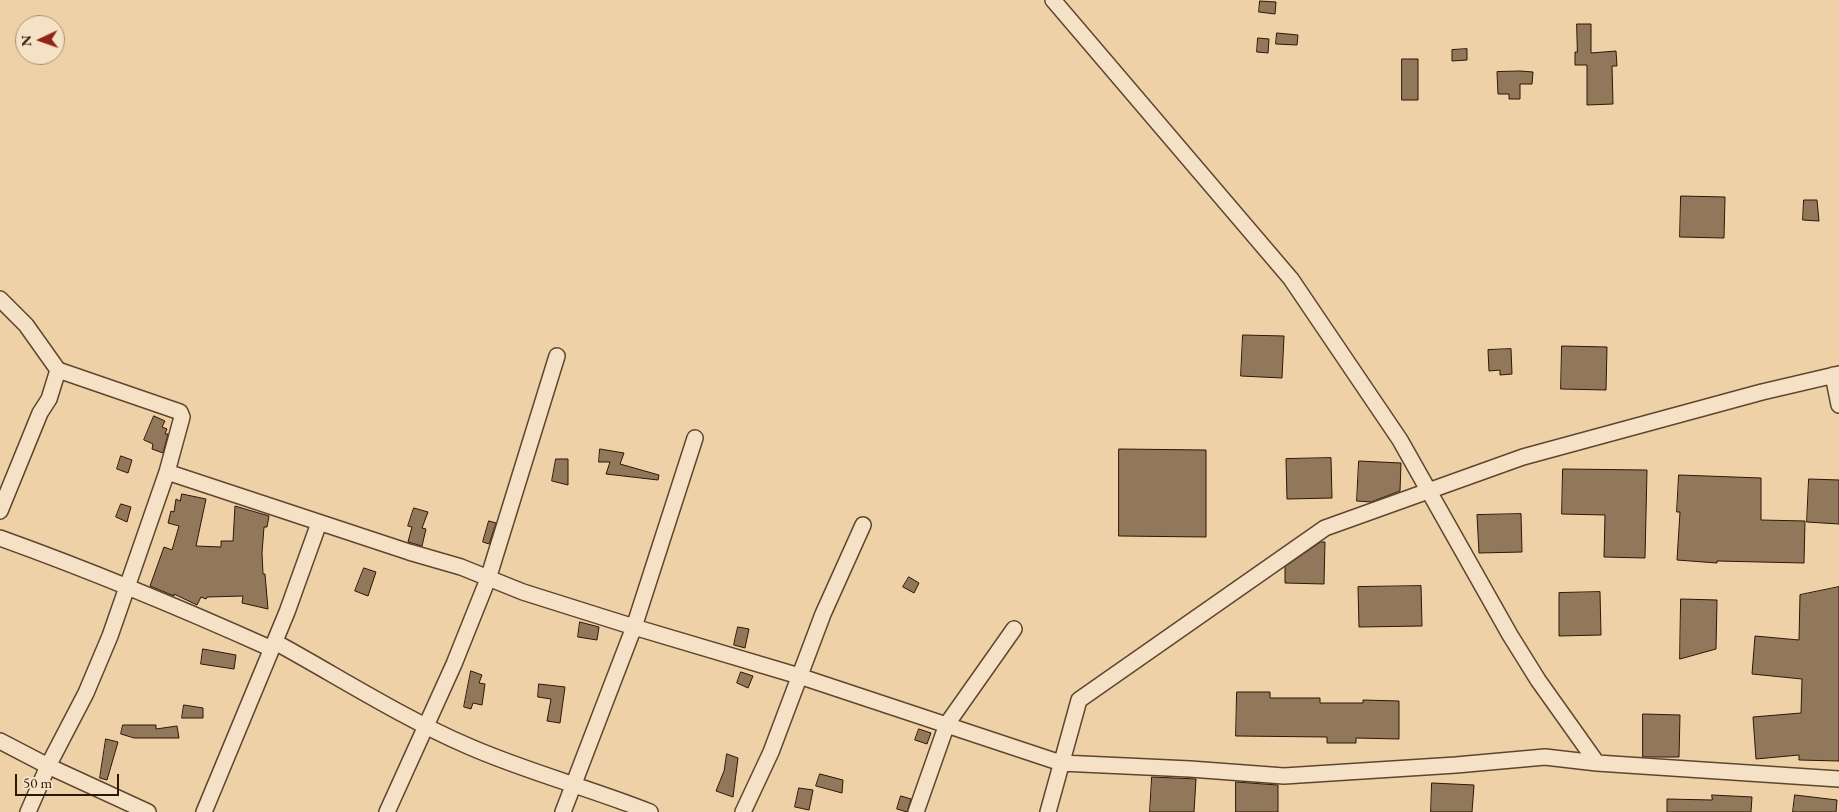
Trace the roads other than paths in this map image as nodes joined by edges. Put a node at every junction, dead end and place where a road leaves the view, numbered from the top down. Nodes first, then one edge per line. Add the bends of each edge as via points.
1 (1053, 0) edge
2 (0, 299) edge
3 (557, 356) dead end
4 (58, 370) junction
5 (1836, 374) edge
6 (1839, 404) edge
7 (696, 438) dead end
8 (167, 472) junction
9 (1428, 492) junction
10 (0, 511) edge
11 (319, 522) junction
12 (863, 525) dead end
13 (0, 538) edge
14 (488, 579) junction
15 (128, 587) junction
16 (634, 627) junction
17 (1014, 629) dead end
18 (274, 645) junction
19 (799, 676) junction
20 (947, 724) junction
21 (426, 727) junction
22 (0, 741) edge
23 (1061, 763) junction
24 (1597, 763) junction
25 (48, 766) junction
26 (1839, 779) edge
27 (573, 785) junction
28 (28, 812) edge
29 (148, 812) edge
30 (204, 812) edge
31 (387, 812) edge
32 (563, 812) edge
33 (650, 812) edge
34 (743, 812) edge
35 (916, 812) edge
36 (1048, 812) edge

1 - 9 street via 1291,279 1400,440
2 - 4 street via 26,325
3 - 14 street
4 - 8 street via 180,412 181,423
4 - 10 street via 49,399
5 - 6 street
5 - 9 street via 1523,457
7 - 16 street
8 - 11 street
8 - 15 street
9 - 23 street via 1325,528 1079,700
9 - 24 street via 1510,636
11 - 14 street
11 - 18 street
12 - 19 street
13 - 15 street
14 - 16 street
14 - 21 street
15 - 18 street
15 - 25 street via 86,693
16 - 19 street
16 - 27 street
17 - 20 street
18 - 21 street
18 - 30 street
19 - 20 street
19 - 34 street via 772,752
20 - 23 street
20 - 35 street
21 - 27 street via 501,760
21 - 31 street
22 - 25 street
23 - 24 street via 1284,776 1545,757
23 - 36 street
24 - 26 street
25 - 28 street
25 - 29 street
27 - 32 street
27 - 33 street

